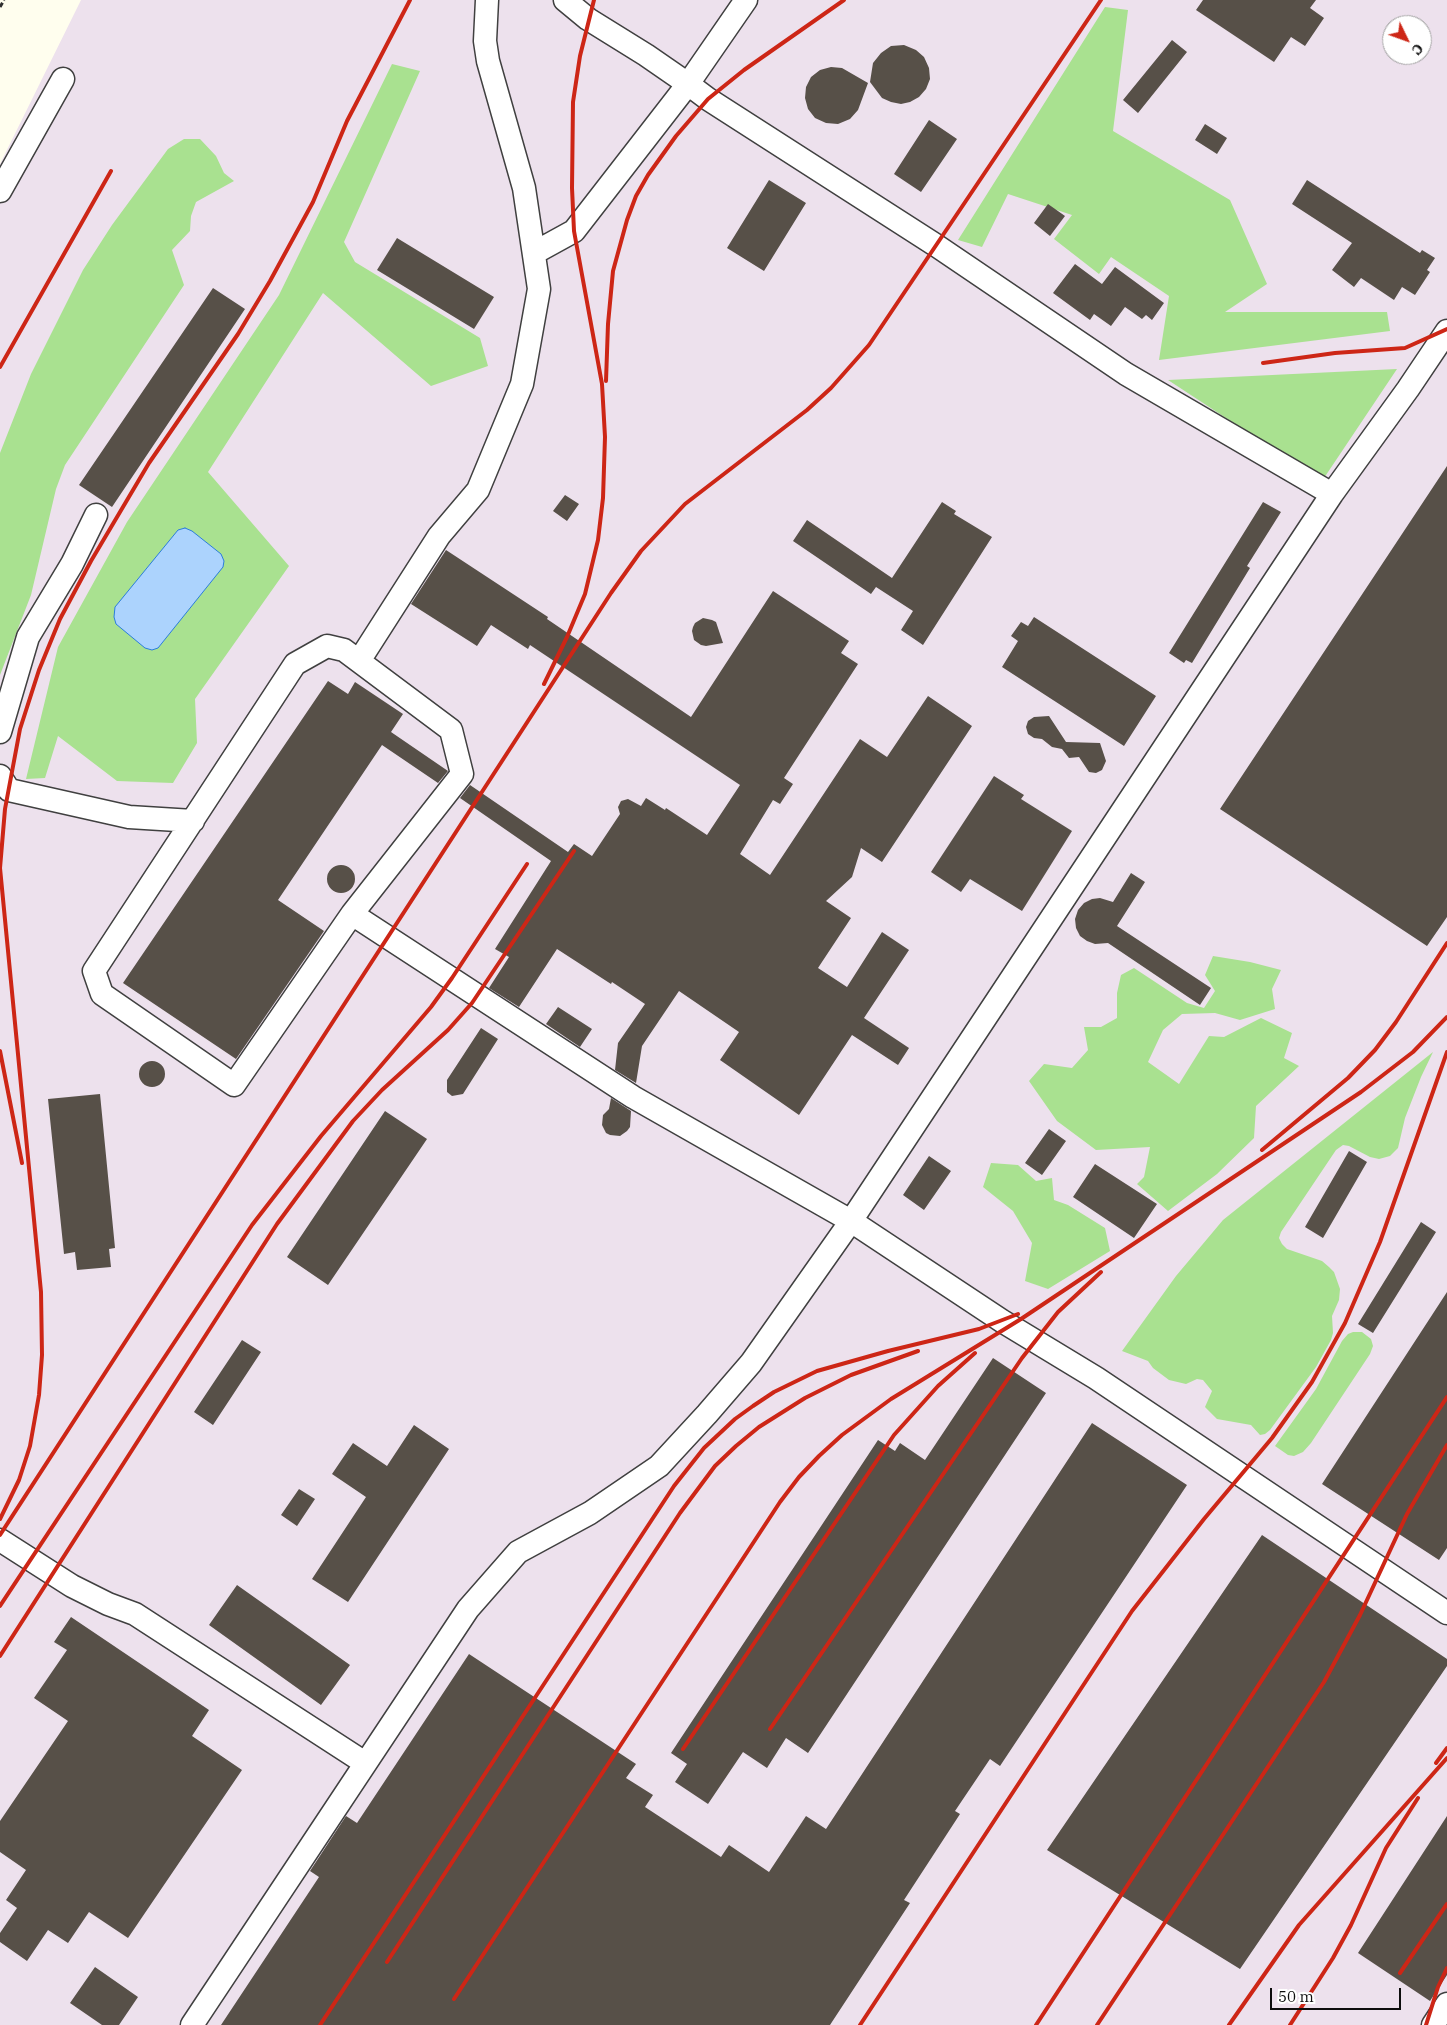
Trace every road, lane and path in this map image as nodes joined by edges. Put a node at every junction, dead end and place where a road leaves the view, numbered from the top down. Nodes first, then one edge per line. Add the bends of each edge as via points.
1 (4, 0) edge
2 (487, 0) edge
3 (564, 0) edge
4 (746, 0) edge
5 (0, 7) edge
6 (63, 79) dead end
7 (688, 84) junction
8 (0, 191) edge
9 (534, 253) junction
10 (1447, 331) edge
11 (1332, 494) junction
12 (96, 515) dead end
13 (358, 660) junction
14 (0, 732) edge
15 (0, 776) edge
16 (193, 821) junction
17 (352, 914) junction
18 (850, 1221) junction
19 (0, 1540) edge
20 (1447, 1612) edge
21 (365, 1763) junction
22 (1447, 2004) edge
23 (192, 2025) edge
24 (1433, 2025) edge

1 - 5 path
2 - 9 lane via 485,41 488,61 524,188
3 - 7 lane
4 - 7 lane
6 - 8 lane
7 - 9 lane via 574,231
7 - 11 lane via 1126,374
9 - 13 lane via 539,289 522,384 478,490 439,536
10 - 11 lane
11 - 18 lane
12 - 14 lane via 72,564 28,638
13 - 16 lane via 344,650 327,646 295,664
13 - 17 lane via 451,730 462,774
15 - 16 lane via 9,790 130,817
16 - 17 lane via 94,971 102,994 234,1085
17 - 18 lane via 633,1098
18 - 20 lane via 1002,1321 1096,1378
18 - 21 lane via 751,1363 659,1466 590,1513 518,1552 468,1609
19 - 21 lane via 72,1586 135,1614
21 - 23 lane
22 - 24 lane

